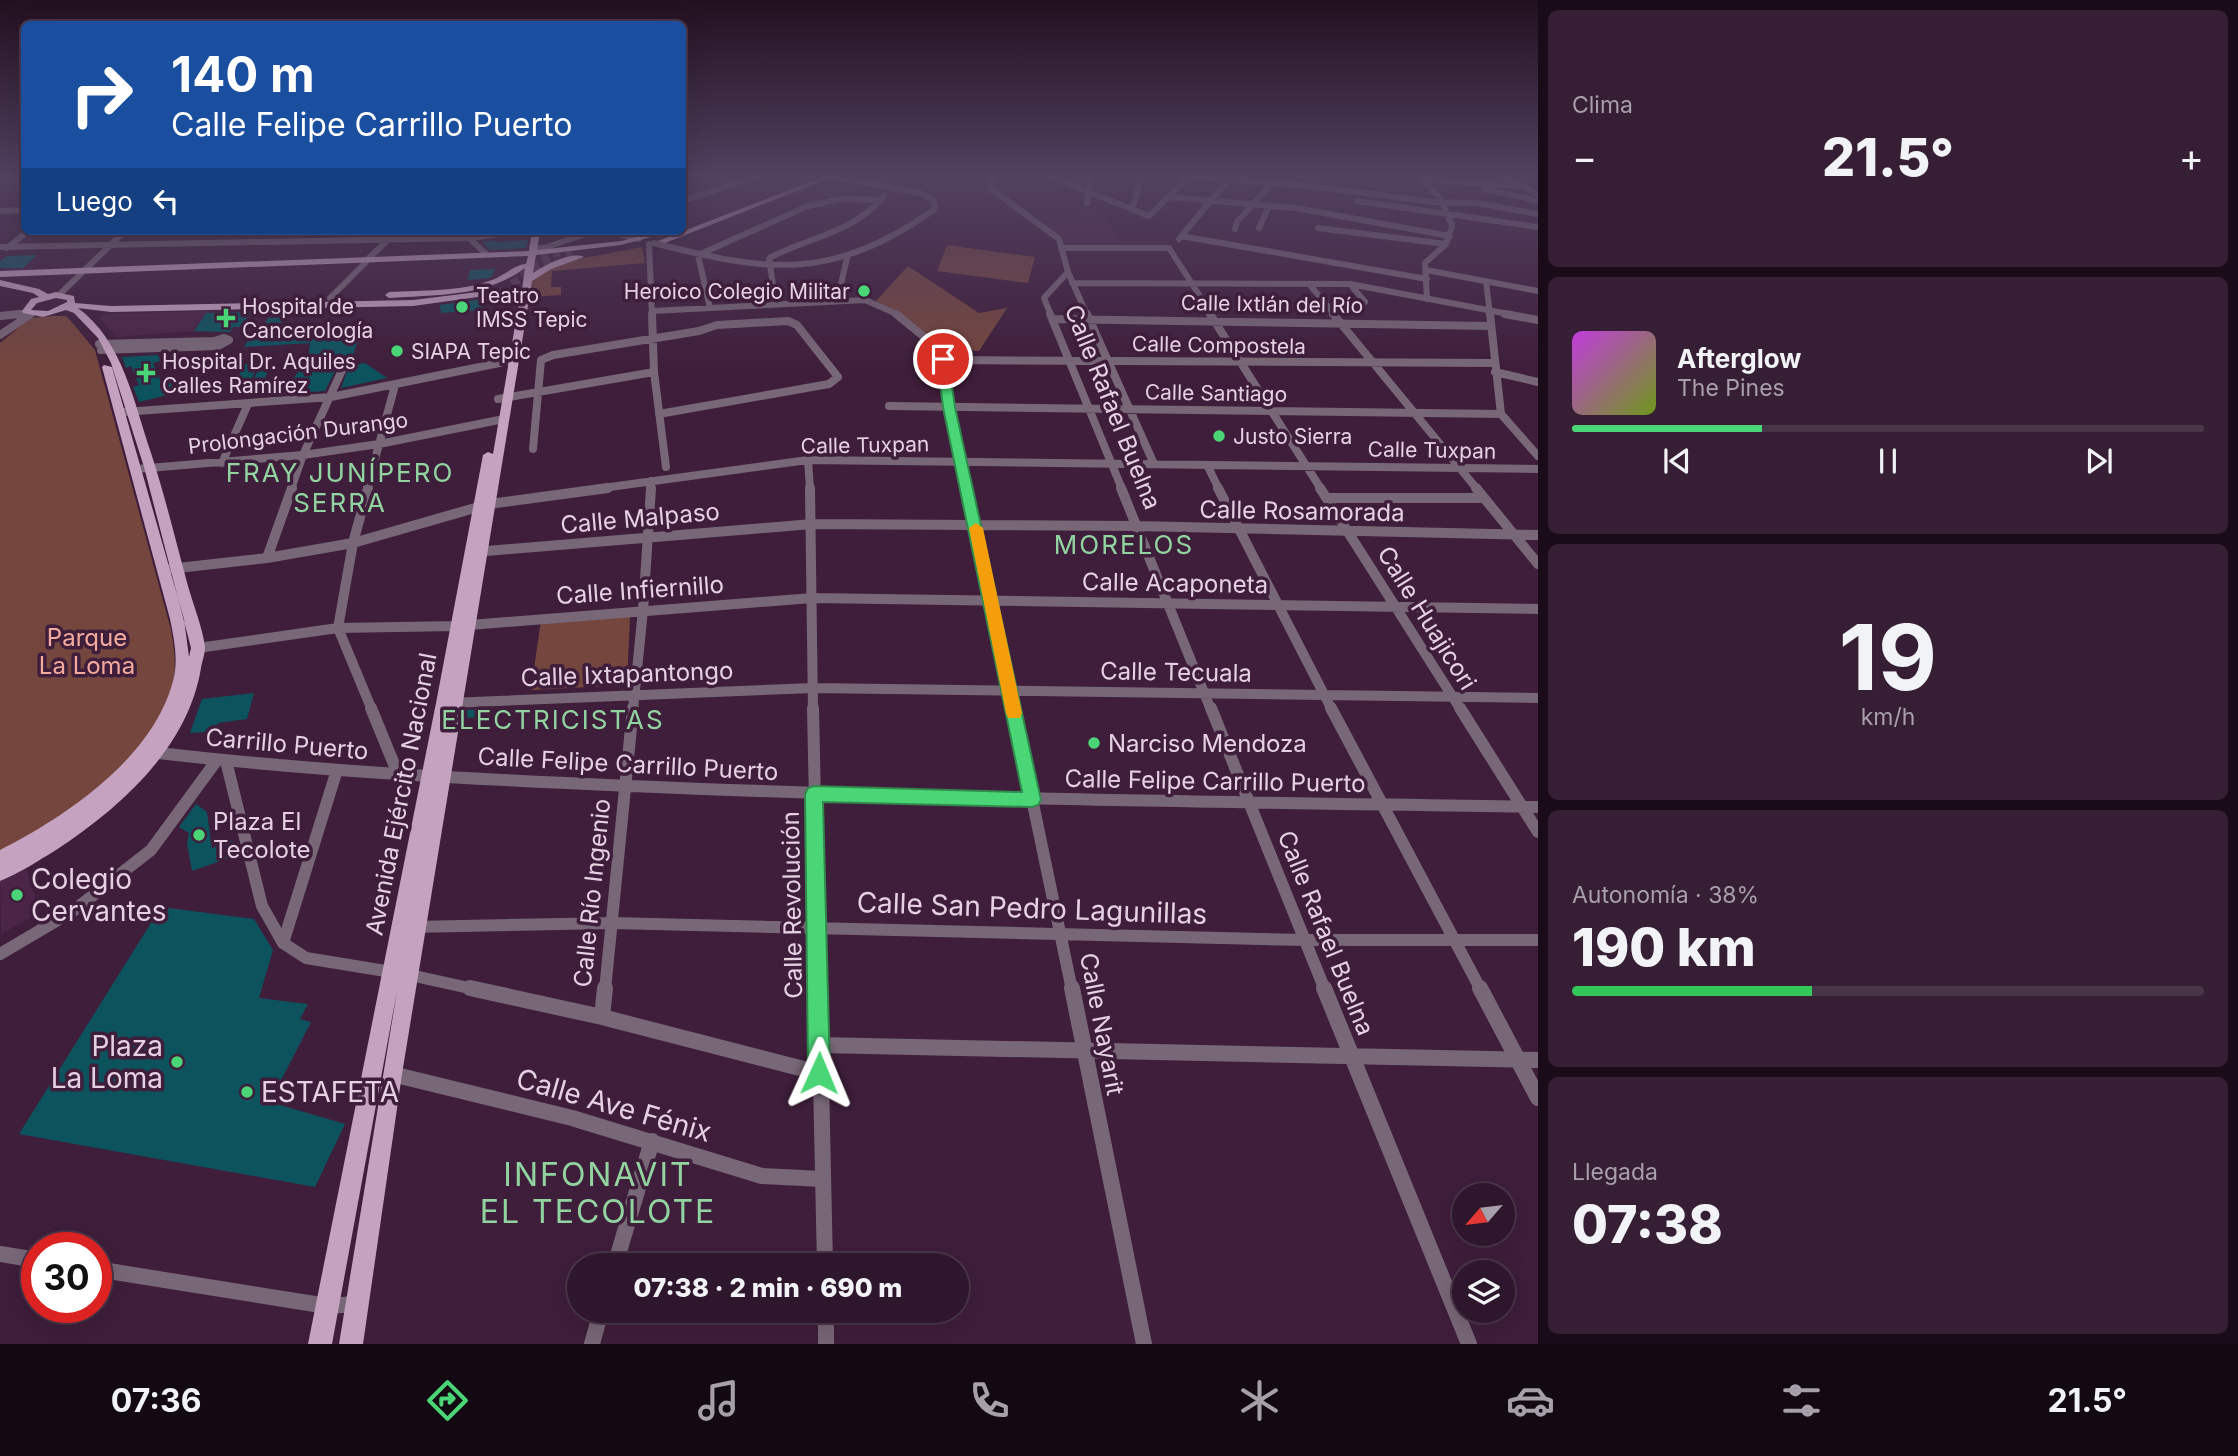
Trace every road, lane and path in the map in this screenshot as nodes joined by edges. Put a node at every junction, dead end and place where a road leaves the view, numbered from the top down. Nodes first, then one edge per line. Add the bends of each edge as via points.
1 (17, 240) edge
2 (116, 240) edge
3 (323, 240) joint
4 (333, 240) edge
5 (389, 240) edge
6 (471, 240) edge
7 (533, 240) edge
8 (568, 240) edge
9 (636, 240) edge
10 (646, 240) edge
11 (657, 240) edge
12 (660, 240) edge
13 (732, 240) edge
14 (811, 240) edge
15 (886, 240) edge
16 (1059, 240) edge
17 (1177, 240) edge
18 (1202, 240) edge
19 (1412, 240) edge
20 (1448, 240) edge
21 (651, 243) junction
22 (1446, 244) junction
23 (110, 246) junction
24 (0, 247) edge
25 (8, 247) junction
26 (1061, 248) junction
27 (1169, 248) junction
28 (0, 254) edge
29 (486, 254) junction
30 (577, 254) junction
31 (698, 255) junction
32 (476, 257) dead end
33 (847, 258) junction
34 (368, 260) junction
35 (347, 261) junction
36 (770, 264) junction
37 (524, 265) junction
38 (1360, 267) junction
39 (1426, 270) junction
40 (85, 271) junction
41 (1068, 272) junction
42 (0, 274) edge
43 (20, 274) junction
44 (1427, 279) junction
45 (1486, 281) junction
46 (1072, 282) junction
47 (1192, 283) junction
48 (5, 284) edge
49 (1309, 284) junction
50 (1354, 285) junction
51 (1538, 291) edge
52 (60, 295) junction
53 (370, 296) junction
54 (46, 297) junction
55 (330, 298) junction
56 (1427, 299) junction
57 (837, 301) junction
58 (1365, 302) dead end
59 (248, 303) junction
60 (776, 304) junction
61 (66, 306) junction
62 (710, 308) junction
63 (652, 311) junction
64 (1488, 311) junction
65 (30, 313) junction
66 (0, 316) edge
67 (1053, 319) junction
68 (1089, 319) junction
69 (1215, 320) junction
70 (1538, 320) edge
71 (1338, 322) junction
72 (1491, 326) junction
73 (0, 335) edge
74 (653, 338) junction
75 (186, 344) junction
76 (104, 346) junction
77 (943, 359) junction
78 (510, 360) junction
79 (1070, 361) junction
80 (1108, 361) junction
81 (1242, 363) junction
82 (1372, 364) junction
83 (343, 368) dead end
84 (1495, 368) junction
85 (654, 372) junction
86 (1538, 382) edge
87 (395, 385) junction
88 (540, 393) junction
89 (331, 397) junction
90 (503, 398) junction
91 (248, 404) junction
92 (889, 406) dead end
93 (949, 407) junction
94 (1089, 409) junction
95 (1130, 409) junction
96 (1273, 411) junction
97 (127, 412) junction
98 (1414, 413) junction
99 (659, 414) junction
100 (1501, 414) junction
101 (499, 420) junction
102 (379, 444) junction
103 (533, 449) dead end
104 (303, 454) junction
105 (1538, 456) edge
106 (808, 460) junction
107 (962, 461) junction
108 (222, 463) junction
109 (1111, 463) junction
110 (1154, 464) junction
111 (1208, 465) junction
112 (1308, 466) junction
113 (666, 467) dead end
114 (1458, 467) junction
115 (144, 468) junction
116 (1538, 469) edge
117 (651, 481) junction
118 (1328, 498) junction
119 (1483, 498) junction
120 (484, 506) junction
121 (812, 524) junction
122 (1136, 526) junction
123 (976, 527) junction
124 (1241, 530) junction
125 (1348, 531) junction
126 (1513, 534) junction
127 (1538, 535) edge
128 (647, 538) junction
129 (352, 543) junction
130 (477, 552) junction
131 (267, 558) junction
132 (1538, 564) edge
133 (169, 569) junction
134 (812, 598) junction
135 (989, 601) junction
136 (1168, 604) junction
137 (1279, 605) junction
138 (1394, 607) junction
139 (1538, 609) edge
140 (643, 610) junction
141 (464, 626) junction
142 (338, 628) junction
143 (198, 648) junction
144 (813, 688) junction
145 (1009, 691) junction
146 (635, 693) junction
147 (1205, 694) junction
148 (1324, 695) junction
149 (1452, 697) junction
150 (1538, 698) edge
151 (451, 702) junction
152 (140, 752) junction
153 (155, 753) junction
154 (221, 761) junction
155 (337, 770) junction
156 (398, 774) junction
157 (437, 777) junction
158 (626, 786) junction
159 (814, 794) junction
160 (1032, 800) junction
161 (1247, 802) junction
162 (1382, 804) junction
163 (1522, 807) junction
164 (1538, 807) edge
165 (1538, 832) edge
166 (0, 858) edge
167 (0, 873) edge
168 (613, 923) junction
169 (417, 926) junction
170 (817, 926) junction
171 (399, 927) junction
172 (1061, 933) junction
173 (1452, 939) junction
174 (1305, 940) junction
175 (1538, 940) edge
176 (283, 943) junction
177 (0, 954) edge
178 (390, 974) junction
179 (410, 975) junction
180 (602, 1017) junction
181 (820, 1045) junction
182 (1083, 1049) junction
183 (1352, 1056) junction
184 (1515, 1059) junction
185 (1538, 1060) edge
186 (819, 1073) junction
187 (392, 1074) junction
188 (1538, 1098) edge
189 (652, 1141) junction
190 (822, 1179) junction
191 (619, 1253) edge
192 (824, 1253) edge
193 (0, 1254) edge
194 (21, 1257) edge
195 (112, 1272) edge
196 (357, 1304) junction
197 (327, 1306) junction
198 (598, 1323) edge
199 (826, 1323) edge
200 (320, 1344) edge
201 (351, 1344) edge
202 (592, 1344) edge
203 (826, 1344) edge
204 (1144, 1344) edge
205 (1469, 1344) edge

1 - 25 street
2 - 23 street
3 - 4 street
3 - 23 street
5 - 34 street
6 - 29 street
7 - 37 main road, Avenida Ejército Nacional
8 - 37 street via 544,248
9 - 37 main road
10 - 30 main road
11 - 30 main road
12 - 21 main road
13 - 31 street
14 - 36 street via 774,254
15 - 33 street
16 - 26 street
17 - 27 street
18 - 38 street
19 - 22 street
20 - 22 street
21 - 30 main road
21 - 31 street
21 - 63 street
22 - 39 street via 1425,263
23 - 25 street
23 - 40 street
24 - 25 street
25 - 28 street
26 - 27 street
26 - 41 street
27 - 47 street, Calle Huajicori
29 - 34 main road
29 - 37 main road
30 - 37 main road
30 - 37 main road via 548,267
31 - 36 street
31 - 62 street
32 - 35 main road
33 - 36 street via 814,265
33 - 57 street
34 - 35 main road
34 - 37 main road
34 - 55 street
35 - 40 main road
36 - 60 street
37 - 53 main road via 488,284
37 - 53 main road via 488,287 435,295
37 - 59 main road via 511,289 433,302
37 - 78 main road, Avenida Ejército Nacional
38 - 44 street
38 - 50 street
39 - 44 street
39 - 45 street
40 - 43 main road
40 - 52 street
41 - 46 street
41 - 67 street, Calle Rafael Buelna via 1044,298
42 - 43 main road
43 - 48 main road
44 - 56 street
45 - 51 street
45 - 64 street
46 - 47 street
46 - 68 street
47 - 49 street
47 - 69 street, Calle Huajicori
48 - 54 main road
49 - 50 street
49 - 71 street
50 - 56 street
50 - 58 street
52 - 54 main road
52 - 61 main road via 71,298
53 - 55 main road
54 - 65 main road via 29,305
55 - 59 main road
56 - 64 street
57 - 60 street
57 - 77 street via 874,302 940,350
59 - 61 main road via 111,309
60 - 62 street
61 - 65 main road
61 - 76 main road
62 - 63 street
63 - 74 street
64 - 70 street
64 - 72 street
65 - 66 street
65 - 73 street
67 - 68 street, Calle Ixtlán del Río
67 - 79 street, Calle Rafael Buelna
68 - 69 street, Calle Ixtlán del Río
68 - 80 street
69 - 71 street, Calle Ixtlán del Río
69 - 81 street, Calle Huajicori
71 - 72 street, Calle Ixtlán del Río
71 - 82 street
72 - 84 street
74 - 85 street
74 - 88 street via 546,357 541,360
74 - 99 street via 717,325 788,321 797,325 838,377 829,384
75 - 75 street via 218,346 229,340 222,338
75 - 76 street
76 - 97 main road
77 - 79 street, Calle Compostela
77 - 93 street, Calle Nayarit
78 - 87 street
78 - 90 main road, Avenida Ejército Nacional
79 - 80 street, Calle Compostela
79 - 94 street, Calle Rafael Buelna
80 - 81 street, Calle Compostela
80 - 95 street
81 - 82 street, Calle Compostela
81 - 96 street, Calle Huajicori
82 - 84 street, Calle Compostela
82 - 98 street
83 - 89 street
84 - 86 street, Calle Compostela
84 - 100 street
85 - 88 street
85 - 99 street
87 - 89 street
87 - 102 street
88 - 90 street
88 - 103 street
89 - 91 street
89 - 104 street
90 - 101 main road, Avenida Ejército Nacional
91 - 97 street
91 - 108 street
92 - 93 street, Calle Santiago
93 - 94 street, Calle Santiago
93 - 107 street, Calle Nayarit
94 - 95 street, Calle Santiago
94 - 109 street, Calle Rafael Buelna
95 - 96 street, Calle Santiago
95 - 110 street
96 - 98 street, Calle Santiago
96 - 112 street, Calle Huajicori
97 - 115 main road
98 - 100 street, Calle Santiago
98 - 114 street
99 - 113 street
100 - 105 street
101 - 102 street, Prolongación Durango
101 - 120 main road, Avenida Ejército Nacional
102 - 104 street, Prolongación Durango
102 - 129 street
104 - 108 street, Prolongación Durango
104 - 131 street
106 - 107 street, Calle Tuxpan
106 - 117 street, Calle Tuxpan
106 - 121 street, Calle Revolución
107 - 109 street, Calle Tuxpan
107 - 123 street, Calle Nayarit
108 - 115 street, Prolongación Durango
109 - 110 street, Calle Tuxpan
109 - 122 street, Calle Rafael Buelna
110 - 111 street, Calle Tuxpan
111 - 112 street, Calle Tuxpan
111 - 124 street
112 - 114 street, Calle Tuxpan
112 - 118 street, Calle Huajicori
114 - 116 street, Calle Tuxpan
114 - 119 street
115 - 133 main road
117 - 120 street, Calle Tuxpan
117 - 128 street, Calle Río Ingenio
118 - 119 street
118 - 125 street, Calle Huajicori
119 - 126 street
120 - 129 street, Calle Tuxpan
120 - 130 main road, Avenida Ejército Nacional
121 - 123 street, Calle Rosamorada
121 - 128 street, Calle Malpaso
121 - 134 street, Calle Revolución
122 - 123 street, Calle Rosamorada
122 - 124 street, Calle Rosamorada
122 - 136 street, Calle Rafael Buelna
123 - 135 street, Calle Nayarit
124 - 125 street, Calle Rosamorada
124 - 137 street
125 - 126 street, Calle Rosamorada
125 - 138 street, Calle Huajicori
126 - 127 street, Calle Rosamorada
126 - 132 street
128 - 130 street, Calle Malpaso
128 - 140 street, Calle Río Ingenio
129 - 131 street, Calle Tuxpan
129 - 142 street
130 - 141 main road, Avenida Ejército Nacional
131 - 133 street, Calle Tuxpan
133 - 143 main road
133 - 152 main road via 183,652 181,679 170,711
134 - 135 street, Calle Acaponeta
134 - 140 street, Calle Infiernillo
134 - 144 street, Calle Revolución
135 - 136 street, Calle Acaponeta
135 - 145 street, Calle Nayarit
136 - 137 street, Calle Acaponeta
136 - 147 street, Calle Rafael Buelna
137 - 138 street, Calle Acaponeta
137 - 148 street
138 - 139 street, Calle Acaponeta
138 - 149 street, Calle Huajicori
140 - 141 street, Calle Infiernillo
140 - 146 street, Calle Río Ingenio
141 - 142 street
141 - 151 main road, Avenida Ejército Nacional
142 - 143 street
142 - 156 street
143 - 153 main road via 193,686 183,712
144 - 145 street, Calle Tecuala
144 - 146 street, Calle Ixtapantongo
144 - 159 street, Calle Revolución
145 - 147 street, Calle Tecuala
145 - 160 street, Calle Nayarit
146 - 151 street, Calle Ixtapantongo
146 - 158 street, Calle Río Ingenio
147 - 148 street, Calle Tecuala
147 - 161 street, Calle Rafael Buelna
148 - 149 street, Calle Tecuala
148 - 162 street
149 - 150 street, Calle Tecuala
149 - 163 street, Calle Huajicori
151 - 157 main road, Avenida Ejército Nacional
152 - 153 street, Carrillo Puerto
152 - 166 main road via 81,810
153 - 154 street, Carrillo Puerto
153 - 167 main road via 82,824
154 - 155 street, Carrillo Puerto
154 - 176 street via 262,906
154 - 177 street via 151,850 74,911
155 - 156 street, Carrillo Puerto
155 - 176 street
156 - 157 street, Carrillo Puerto
157 - 158 street, Calle Felipe Carrillo Puerto
157 - 169 main road, Avenida Ejército Nacional
157 - 171 main road, Avenida Ejército Nacional
158 - 159 street, Calle Felipe Carrillo Puerto
158 - 168 street, Calle Río Ingenio
159 - 160 street, Calle Felipe Carrillo Puerto
159 - 170 street, Calle Revolución
160 - 161 street, Calle Felipe Carrillo Puerto
160 - 172 street, Calle Nayarit
161 - 162 street, Calle Felipe Carrillo Puerto
161 - 174 street, Calle Rafael Buelna
162 - 163 street, Calle Felipe Carrillo Puerto
162 - 173 street
163 - 164 street, Calle Felipe Carrillo Puerto
163 - 165 street, Calle Huajicori
168 - 169 street, Calle San Pedro Lagunillas
168 - 170 street, Calle San Pedro Lagunillas
168 - 180 street, Calle Río Ingenio
169 - 171 street, Calle San Pedro Lagunillas
169 - 179 main road, Avenida Ejército Nacional
170 - 172 street, Calle San Pedro Lagunillas
170 - 181 street, Calle Revolución
171 - 178 main road, Avenida Ejército Nacional
172 - 174 street, Calle San Pedro Lagunillas
172 - 182 street, Calle Nayarit
173 - 174 street, Calle San Pedro Lagunillas
173 - 175 street, Calle San Pedro Lagunillas
173 - 184 street
174 - 183 street, Calle Rafael Buelna
176 - 178 street via 306,958
178 - 179 street
178 - 197 main road, Avenida Ejército Nacional
179 - 180 street
179 - 187 main road, Avenida Ejército Nacional
180 - 186 street
181 - 182 street
181 - 186 street, Calle Revolución
182 - 183 street
182 - 204 street, Calle Nayarit
183 - 184 street
183 - 205 street, Calle Rafael Buelna
184 - 185 street
184 - 188 street
186 - 190 street, Calle Revolución
187 - 189 street, Calle Ave Fénix
187 - 196 main road, Avenida Ejército Nacional
189 - 190 street, Calle Ave Fénix via 762,1176
189 - 191 street
190 - 192 street, Calle Revolución
193 - 194 street
195 - 197 street
196 - 197 street
196 - 201 main road, Avenida Ejército Nacional
197 - 200 main road, Avenida Ejército Nacional
198 - 202 street
199 - 203 street

